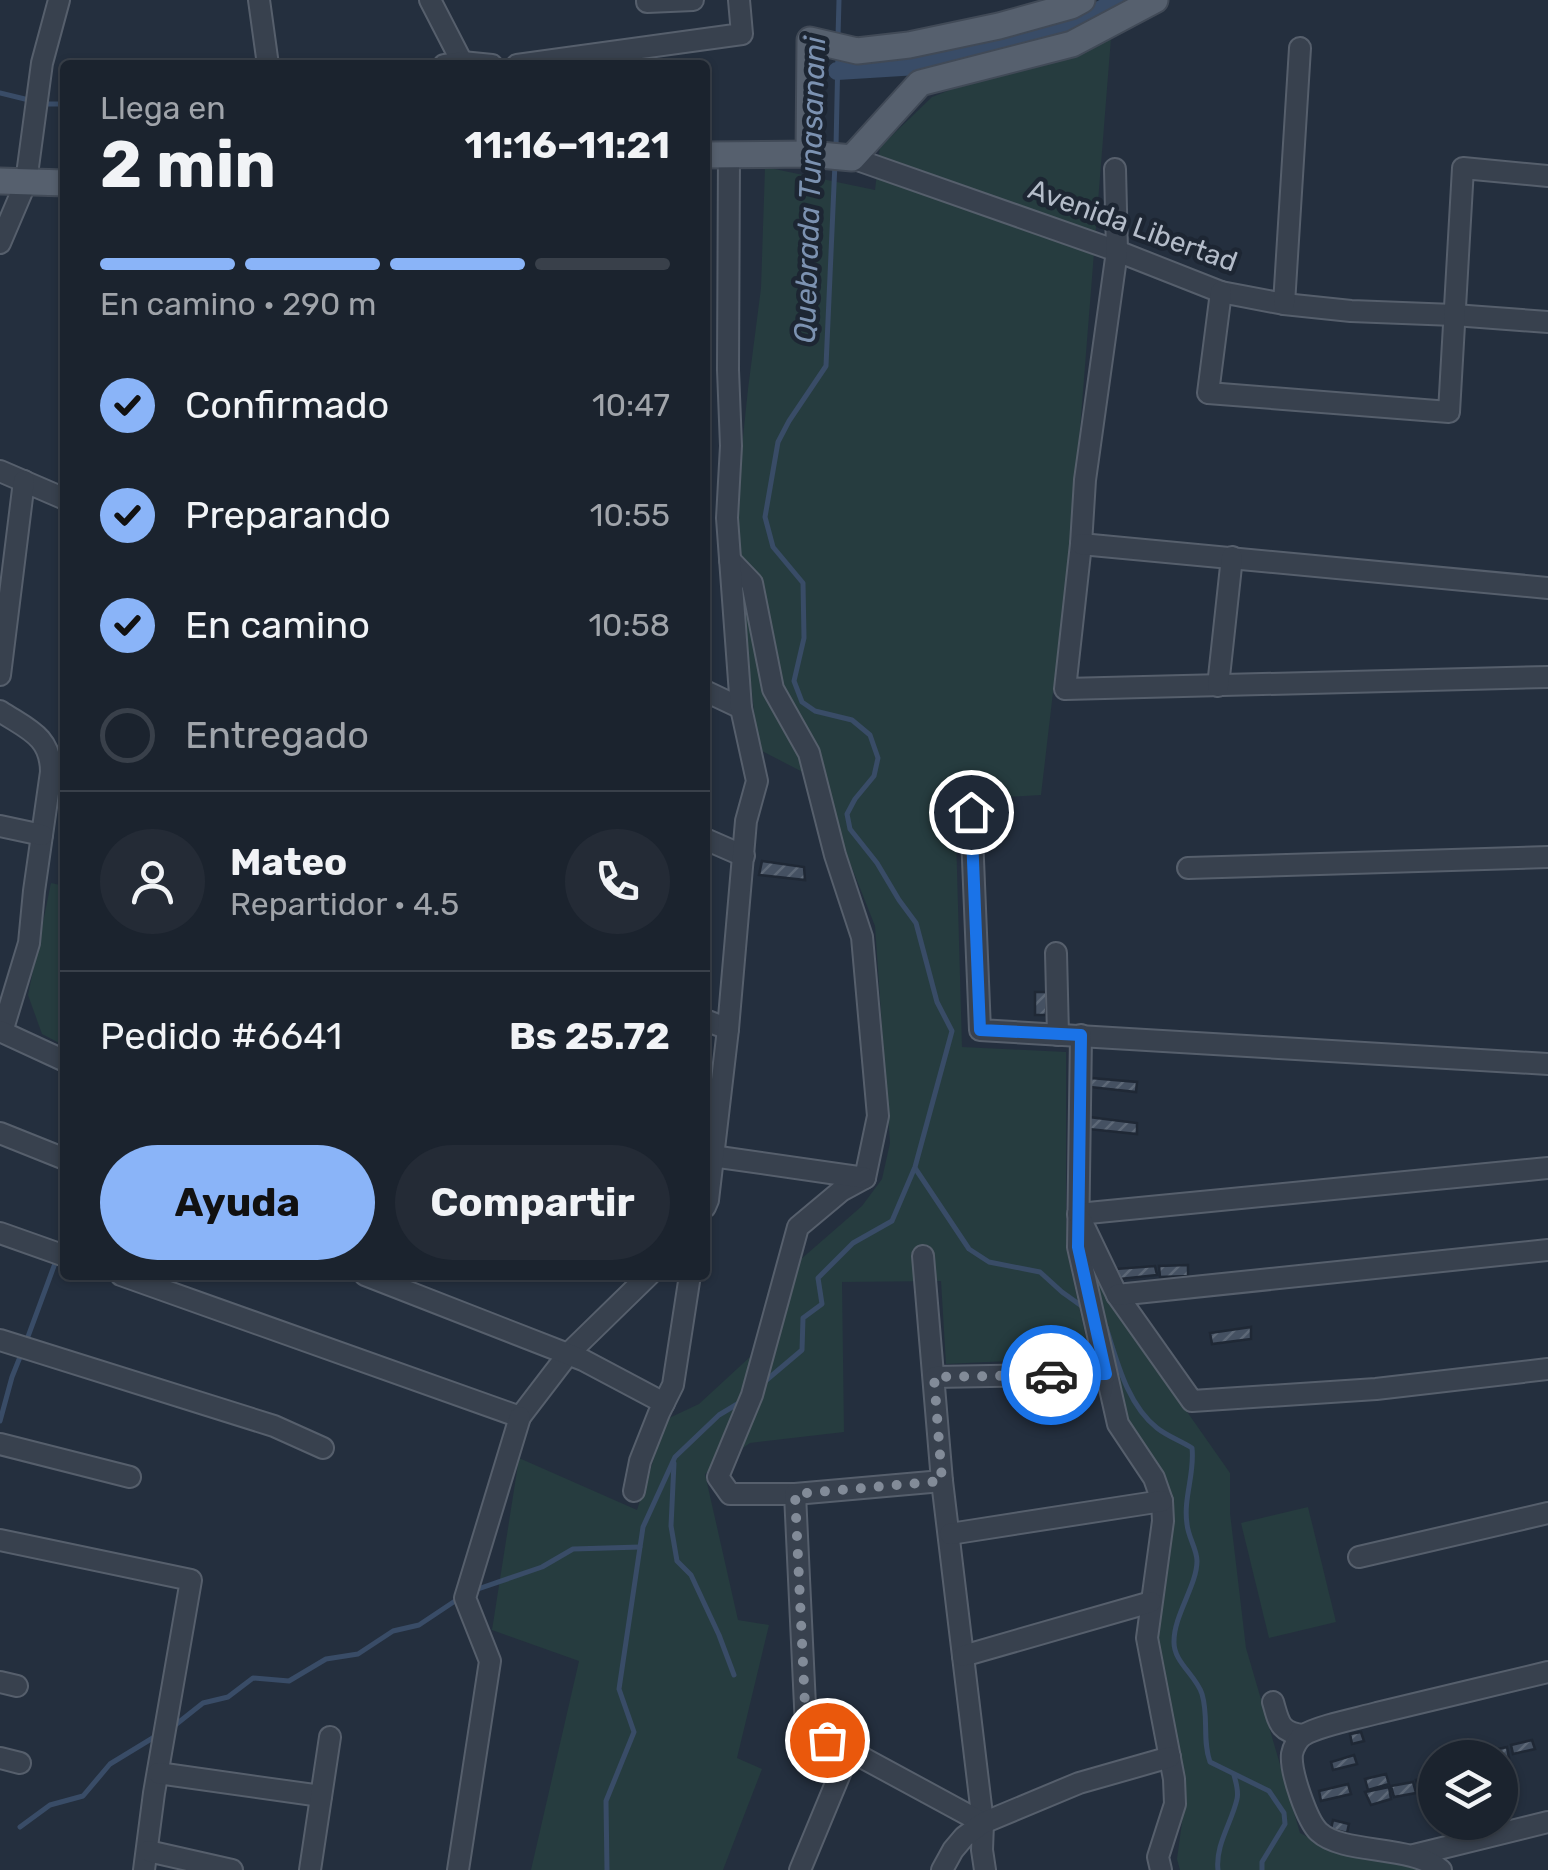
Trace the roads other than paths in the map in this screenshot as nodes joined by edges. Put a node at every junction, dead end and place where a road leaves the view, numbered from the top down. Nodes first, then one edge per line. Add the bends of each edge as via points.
1 (59, 0) edge
2 (259, 0) edge
3 (430, 0) edge
4 (647, 0) edge
5 (693, 0) edge
6 (739, 0) edge
7 (1082, 0) edge
8 (1154, 0) edge
9 (1300, 48) dead end
10 (267, 60) edge
11 (452, 60) edge
12 (553, 60) edge
13 (808, 154) junction
14 (717, 155) edge
15 (852, 158) junction
16 (1115, 170) dead end
17 (1548, 176) edge
18 (13, 182) edge
19 (60, 183) edge
20 (0, 243) edge
21 (1117, 251) junction
22 (1221, 292) junction
23 (1284, 304) junction
24 (1454, 315) junction
25 (1548, 322) edge
26 (728, 370) junction
27 (710, 371) edge
28 (0, 471) edge
29 (24, 482) junction
30 (60, 497) edge
31 (1080, 544) junction
32 (1232, 557) junction
33 (730, 560) junction
34 (1548, 588) edge
35 (0, 675) edge
36 (1548, 676) edge
37 (1218, 686) junction
38 (710, 693) edge
39 (741, 708) junction
40 (0, 712) edge
41 (971, 812) dead end
42 (0, 826) edge
43 (42, 834) junction
44 (710, 841) edge
45 (744, 856) junction
46 (1548, 857) edge
47 (1188, 868) dead end
48 (1056, 953) dead end
49 (710, 1022) edge
50 (728, 1028) junction
51 (1, 1031) edge
52 (1058, 1035) junction
53 (1081, 1035) junction
54 (60, 1059) edge
55 (1548, 1064) edge
56 (0, 1134) edge
57 (712, 1156) junction
58 (60, 1157) edge
59 (710, 1166) edge
60 (1548, 1168) edge
61 (864, 1178) junction
62 (1078, 1214) junction
63 (0, 1233) edge
64 (1548, 1250) edge
65 (60, 1254) edge
66 (923, 1256) dead end
67 (135, 1280) edge
68 (378, 1280) edge
69 (643, 1280) edge
70 (689, 1280) edge
71 (1117, 1295) junction
72 (0, 1340) edge
73 (568, 1354) junction
74 (1548, 1369) edge
75 (1106, 1374) junction
76 (934, 1377) junction
77 (664, 1402) junction
78 (520, 1416) junction
79 (0, 1444) edge
80 (323, 1448) dead end
81 (130, 1476) dead end
82 (942, 1481) junction
83 (634, 1491) dead end
84 (795, 1494) junction
85 (1162, 1501) junction
86 (1548, 1512) edge
87 (950, 1534) junction
88 (0, 1540) edge
89 (1359, 1557) dead end
90 (1150, 1602) junction
91 (963, 1656) junction
92 (1548, 1672) edge
93 (1273, 1702) dead end
94 (1303, 1735) junction
95 (330, 1737) dead end
96 (849, 1752) junction
97 (1170, 1757) junction
98 (158, 1773) junction
99 (321, 1796) junction
100 (1548, 1822) edge
101 (983, 1823) junction
102 (1440, 1860) edge
103 (146, 1861) edge
104 (232, 1870) edge
105 (310, 1870) edge
106 (458, 1870) edge
107 (800, 1870) edge
108 (942, 1870) edge
109 (985, 1870) edge
110 (1161, 1870) edge
111 (1450, 1870) edge

1 - 18 street
2 - 10 street
3 - 11 street
4 - 5 street
6 - 12 street via 742,34
7 - 13 main road via 909,45 857,51 810,40
8 - 15 main road via 1072,44 920,83
9 - 23 street
13 - 14 main road, Avenida Libertad
13 - 15 main road, Avenida Libertad
14 - 26 street
15 - 21 street, Avenida Libertad
16 - 21 street
17 - 24 street via 1462,168
18 - 19 main road
18 - 20 street
21 - 22 street, Avenida Libertad
21 - 31 street
22 - 23 street, Avenida Libertad
22 - 24 street via 1208,393 1449,412
23 - 24 street, Avenida Libertad
24 - 25 street, Avenida Libertad
26 - 27 street
26 - 33 street
28 - 29 street
29 - 30 street
29 - 35 street
31 - 32 street
31 - 37 street via 1065,688
32 - 34 street
32 - 37 street
33 - 39 street
33 - 61 street via 752,583 773,689 809,753 862,937 878,1116
36 - 37 street
38 - 39 street
39 - 45 street via 757,780
40 - 43 street via 46,743 52,772
41 - 52 street via 980,1030
42 - 43 street
43 - 51 street via 30,943
44 - 45 street
45 - 50 street
46 - 47 street
48 - 52 street
49 - 50 street
50 - 57 street
51 - 54 street
52 - 53 street
53 - 55 street
53 - 62 street
56 - 58 street
57 - 59 street
57 - 61 street
60 - 62 street
61 - 84 street via 798,1227 752,1395 718,1477 730,1494
62 - 71 street
62 - 75 street via 1078,1247
63 - 65 street
64 - 71 street
66 - 76 street
67 - 78 street
68 - 73 street
69 - 73 street
70 - 77 street via 673,1385
71 - 74 street via 1192,1401
72 - 80 street via 274,1426
73 - 77 street
73 - 78 street
75 - 76 street
75 - 85 street via 1118,1424
76 - 82 street
77 - 83 street
78 - 106 street via 465,1598 490,1661
79 - 81 street
82 - 84 street
82 - 87 street
84 - 96 street via 806,1727
85 - 87 street
85 - 90 street
86 - 89 street
87 - 91 street
88 - 98 street via 191,1580
90 - 91 street
90 - 97 street via 1146,1638
91 - 101 street
92 - 94 street
93 - 94 street via 1280,1724
94 - 102 street via 1292,1756 1302,1804 1316,1830 1327,1838
95 - 99 street
96 - 101 street
96 - 107 street
97 - 101 street via 1079,1783
97 - 110 street via 1175,1804 1158,1856
98 - 99 street
98 - 103 street
99 - 105 street
100 - 102 street
101 - 108 street via 964,1837
101 - 109 street
102 - 111 street
103 - 104 street

